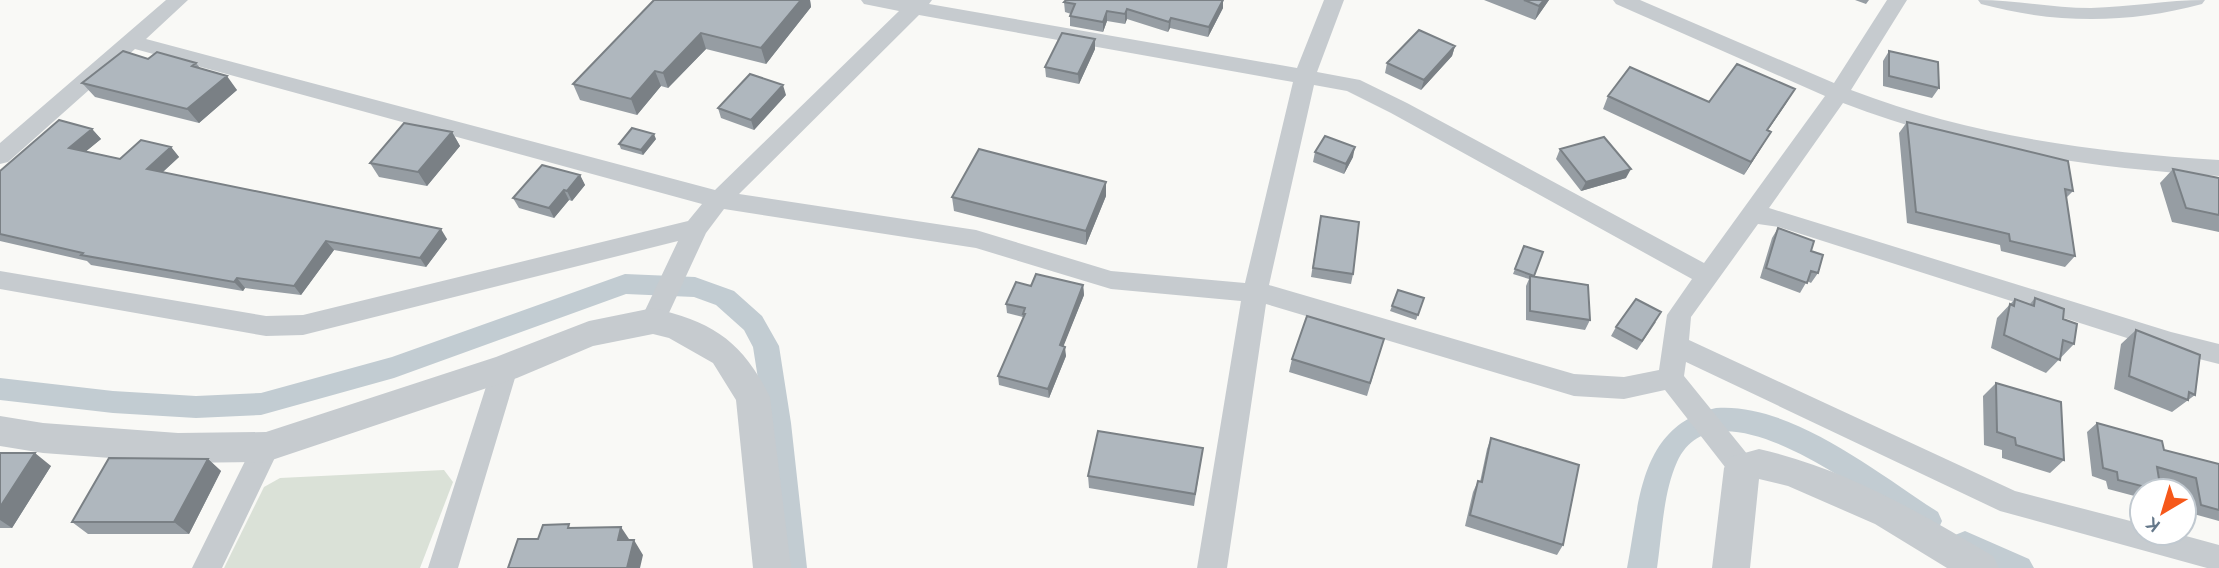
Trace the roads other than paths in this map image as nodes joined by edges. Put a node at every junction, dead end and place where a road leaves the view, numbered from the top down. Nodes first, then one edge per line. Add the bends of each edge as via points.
1 (178, 0) edge
2 (871, 0) edge
3 (1334, 0) edge
4 (1623, 0) edge
5 (1897, 0) edge
6 (1988, 0) edge
7 (2194, 0) edge
8 (917, 4) edge
9 (129, 41) junction
10 (1305, 76) junction
11 (1839, 92) junction
12 (0, 156) edge
13 (2219, 168) edge
14 (719, 200) junction
15 (1752, 215) junction
16 (696, 228) junction
17 (1707, 276) junction
18 (0, 280) edge
19 (1255, 293) junction
20 (658, 313) junction
21 (1675, 345) junction
22 (2219, 354) edge
23 (505, 368) junction
24 (1671, 378) junction
25 (0, 431) edge
26 (266, 447) junction
27 (1742, 468) junction
28 (2219, 558) edge
29 (207, 568) edge
30 (443, 568) edge
31 (772, 568) edge
32 (1212, 568) edge
33 (1731, 568) edge
34 (1980, 568) edge

1 - 9 street
2 - 8 street
3 - 10 street
4 - 11 street
5 - 11 street
6 - 7 street via 2080,17 2128,14
8 - 10 street
8 - 14 street
9 - 12 street
9 - 14 street
10 - 17 street via 1352,85 1399,108
10 - 19 street
11 - 13 street via 1908,118 1998,142 2100,161
11 - 15 street
14 - 16 street
14 - 19 street via 976,239 1111,280
15 - 17 street
15 - 22 street via 1779,218
16 - 18 street via 303,324 266,326
16 - 20 street
17 - 21 street via 1679,315
19 - 24 street via 1276,295 1574,385 1624,388
19 - 32 street
20 - 23 street via 589,334
20 - 31 street via 725,354 753,397
21 - 24 street
21 - 28 street via 2010,502
23 - 26 street
23 - 30 street
24 - 27 street
25 - 26 street via 178,448
26 - 29 street
27 - 33 street
27 - 34 street via 1759,464 1793,472 1888,513

